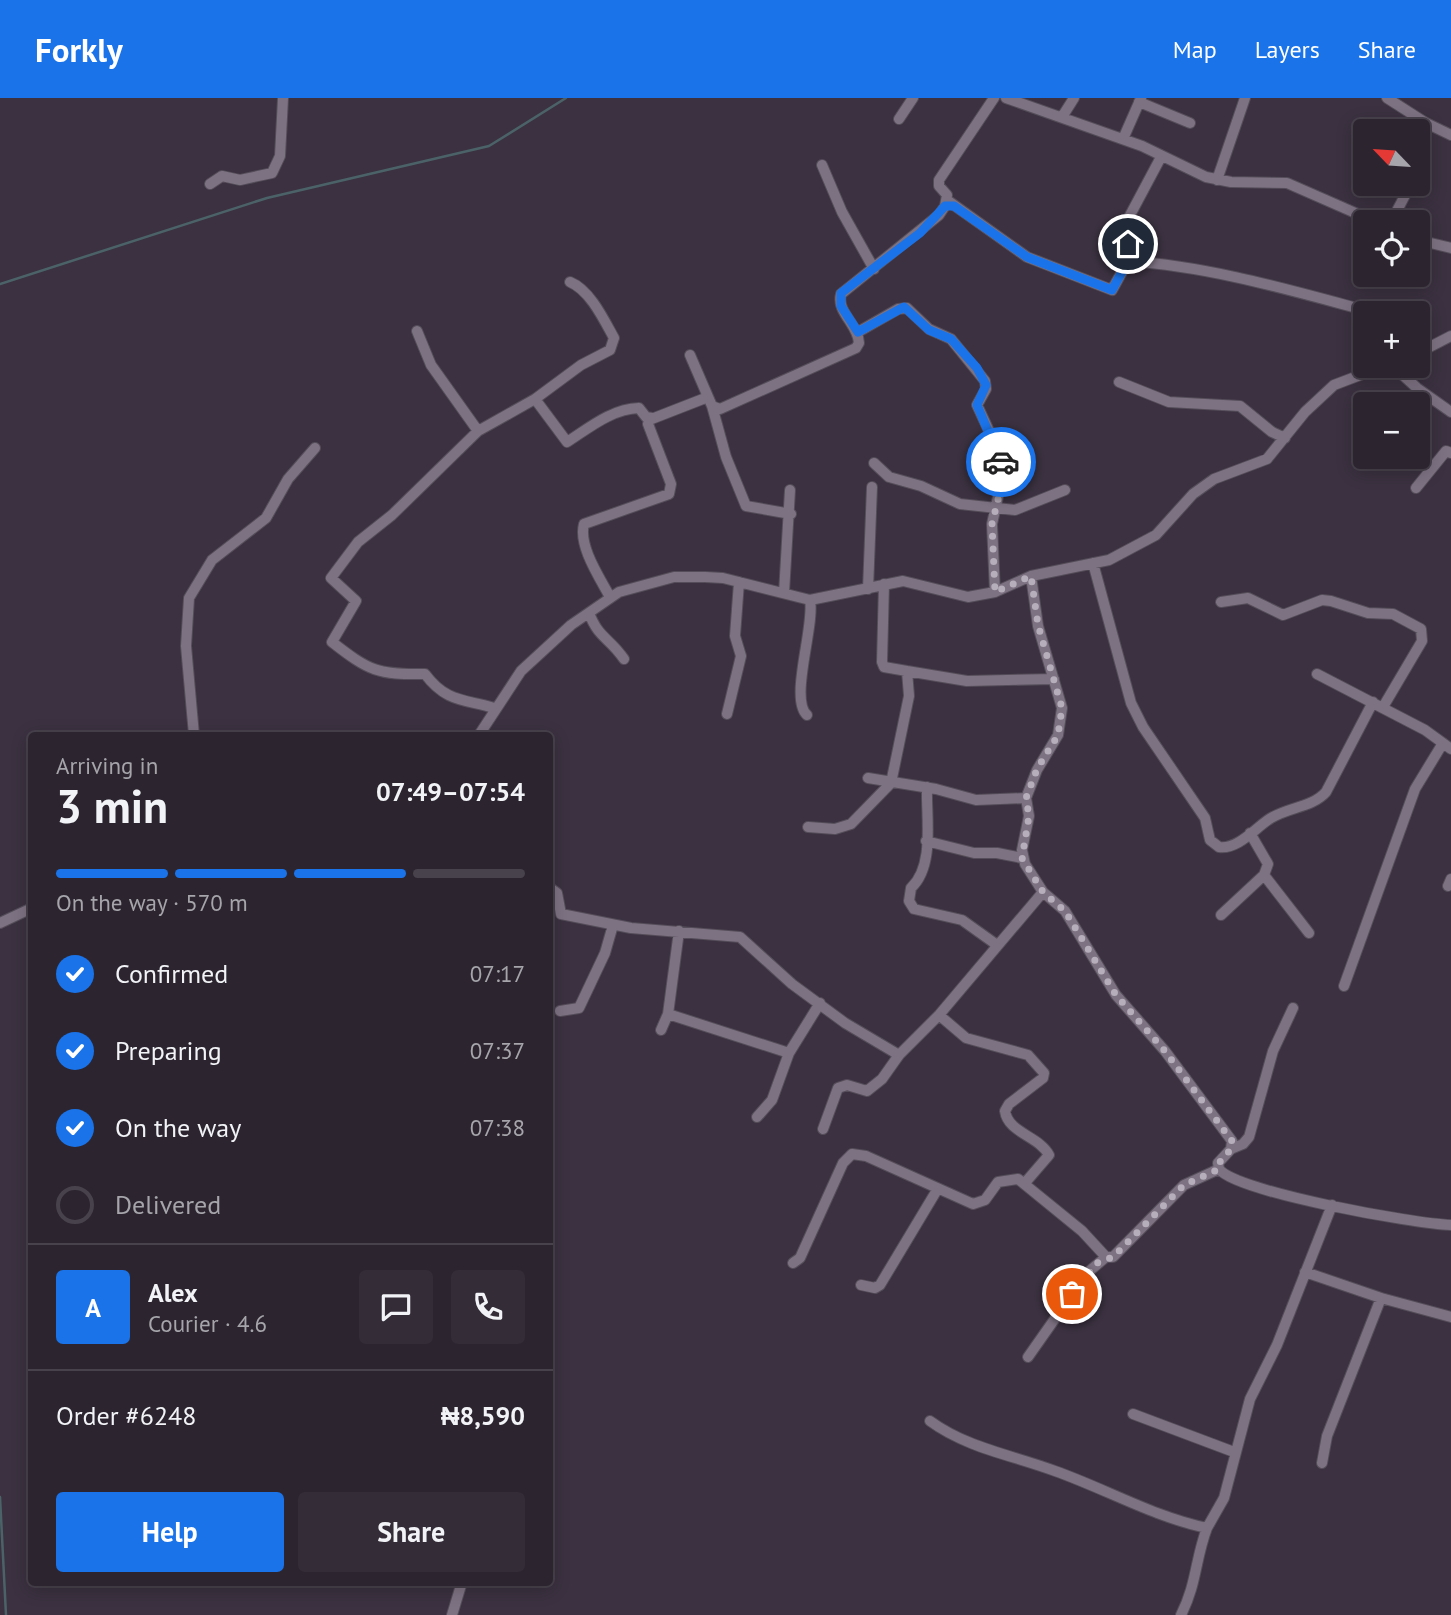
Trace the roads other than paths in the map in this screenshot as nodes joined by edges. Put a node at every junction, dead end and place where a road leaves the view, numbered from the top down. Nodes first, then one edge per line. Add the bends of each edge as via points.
1 (283, 98) edge
2 (913, 98) edge
3 (994, 98) edge
4 (1006, 98) edge
5 (1074, 98) edge
6 (1245, 98) edge
7 (1387, 98) edge
8 (1140, 100) edge
9 (1062, 117) junction
10 (899, 119) dead end
11 (1190, 123) dead end
12 (1451, 135) edge
13 (1123, 139) junction
14 (1161, 157) junction
15 (822, 165) dead end
16 (1217, 180) junction
17 (211, 184) dead end
18 (949, 204) junction
19 (1353, 212) edge
20 (1430, 243) edge
21 (1451, 248) edge
22 (1128, 261) junction
23 (874, 269) junction
24 (569, 282) dead end
25 (1353, 307) edge
26 (417, 331) dead end
27 (858, 332) junction
28 (1451, 336) edge
29 (1430, 347) edge
30 (690, 355) dead end
31 (1353, 378) edge
32 (1406, 378) edge
33 (1119, 382) dead end
34 (535, 400) junction
35 (710, 402) junction
36 (1451, 412) edge
37 (652, 418) junction
38 (478, 431) junction
39 (1285, 438) junction
40 (315, 448) dead end
41 (1451, 453) edge
42 (874, 463) dead end
43 (872, 487) dead end
44 (1416, 488) dead end
45 (1065, 490) dead end
46 (790, 491) dead end
47 (995, 508) junction
48 (791, 514) junction
49 (1093, 563) junction
50 (1031, 576) junction
51 (739, 582) junction
52 (884, 584) junction
53 (869, 589) junction
54 (995, 592) junction
55 (784, 593) junction
56 (610, 597) junction
57 (810, 600) junction
58 (1221, 603) dead end
59 (589, 613) junction
60 (624, 659) dead end
61 (907, 671) junction
62 (1317, 674) dead end
63 (1054, 679) junction
64 (1378, 705) junction
65 (495, 708) junction
66 (727, 714) dead end
67 (807, 715) dead end
68 (194, 732) edge
69 (481, 732) edge
70 (1447, 746) edge
71 (868, 778) dead end
72 (891, 783) junction
73 (927, 787) junction
74 (1026, 798) junction
75 (808, 827) dead end
76 (1251, 832) junction
77 (926, 841) junction
78 (1022, 858) junction
79 (1264, 875) junction
80 (553, 890) edge
81 (1043, 892) junction
82 (28, 910) edge
83 (1221, 915) dead end
84 (0, 923) edge
85 (614, 925) junction
86 (679, 931) junction
87 (1309, 933) dead end
88 (997, 945) junction
89 (1344, 986) dead end
90 (820, 1003) junction
91 (1293, 1008) dead end
92 (560, 1011) dead end
93 (668, 1014) junction
94 (939, 1016) junction
95 (661, 1030) dead end
96 (789, 1054) junction
97 (899, 1055) junction
98 (757, 1117) dead end
99 (823, 1129) dead end
100 (1231, 1149) junction
101 (1219, 1169) junction
102 (1024, 1184) junction
103 (937, 1190) junction
104 (1332, 1205) junction
105 (1451, 1224) edge
106 (1106, 1257) junction
107 (793, 1262) dead end
108 (1305, 1272) junction
109 (861, 1285) dead end
110 (1381, 1298) junction
111 (1451, 1317) edge
112 (1028, 1357) dead end
113 (1133, 1414) dead end
114 (930, 1421) dead end
115 (1234, 1452) junction
116 (1322, 1464) dead end
117 (1207, 1528) junction
118 (461, 1586) edge
119 (452, 1615) edge
120 (1181, 1615) edge

1 - 17 street via 280,156 272,173 240,180 222,176
2 - 10 street
3 - 18 street via 939,180
4 - 9 street
5 - 9 street
6 - 16 street
7 - 12 street
8 - 11 street
8 - 13 street
9 - 13 street
13 - 14 street
14 - 16 street
14 - 22 street via 1128,219
15 - 23 street
16 - 19 street via 1287,183
18 - 22 street via 1027,257 1112,290
18 - 23 street
20 - 21 street
22 - 25 street via 1179,265
23 - 27 street via 839,298
24 - 34 street via 584,292 614,338 610,351 581,365
26 - 38 street via 431,365
27 - 35 street via 859,343 853,349 725,407
27 - 47 street via 907,308 929,330 951,339 977,368 987,387 978,409 1002,464
28 - 29 street
30 - 35 street
31 - 39 street via 1321,395
32 - 36 street
33 - 39 street via 1169,402 1240,406
34 - 37 street via 567,442 630,408 639,408
34 - 38 street
35 - 37 street
35 - 48 street via 746,506
37 - 56 street via 648,424 672,490 590,520 582,530
38 - 65 street via 358,542 331,578 356,601 332,642 364,667 383,673 425,674 451,699
39 - 49 street via 1267,459 1204,486 1144,543
40 - 68 street via 288,479 266,518 212,560 189,598 186,646
41 - 44 street via 1446,451
42 - 47 street via 889,477 954,502
43 - 53 street
45 - 47 street via 1015,510
46 - 48 street
47 - 54 street
48 - 55 street
49 - 50 street
49 - 76 street via 1131,703 1205,818 1209,840 1225,848
50 - 54 street
50 - 63 street via 1038,625
51 - 55 street
51 - 56 street via 674,577
51 - 66 street via 735,636 741,656
52 - 53 street
52 - 54 street via 903,581 968,597
52 - 61 street via 882,662 884,667
53 - 57 street
55 - 57 street
56 - 59 street
57 - 67 street via 800,701
58 - 64 street via 1248,598 1283,615 1322,600 1332,601 1368,613 1394,614 1422,629 1422,641
59 - 60 street via 597,633
59 - 65 street via 522,671
61 - 63 street via 967,681
61 - 72 street via 909,696
62 - 64 street
63 - 74 street via 1062,708 1058,735
64 - 70 street
64 - 76 street via 1318,801 1272,817
65 - 69 street
70 - 89 street via 1415,789
71 - 72 street
72 - 73 street
72 - 75 street via 851,824 835,829
73 - 74 street via 976,800
73 - 77 street
74 - 78 street via 1029,816
76 - 79 street via 1268,864
77 - 78 street
77 - 88 street via 920,880 911,888 909,901 914,909 961,920
78 - 81 street
79 - 83 street
79 - 87 street
80 - 85 street via 561,914
81 - 88 street
81 - 100 street via 1065,911 1116,995 1165,1051 1232,1141
82 - 84 street
85 - 86 street
85 - 92 street via 579,1008
86 - 90 street via 740,937
86 - 93 street
88 - 94 street
90 - 96 street
90 - 97 street
91 - 100 street via 1273,1051 1249,1137
93 - 95 street
93 - 96 street
94 - 97 street
94 - 102 street via 966,1038 1028,1055 1044,1073 1005,1111 1011,1125 1044,1146 1049,1155
96 - 98 street via 772,1100
97 - 99 street via 871,1089 838,1088
100 - 101 street via 1221,1158
101 - 104 street via 1231,1180 1280,1196
101 - 106 street via 1184,1185 1113,1257
102 - 103 street via 1018,1179 998,1182 985,1200 973,1204
102 - 106 street
103 - 107 street via 866,1156 852,1154 843,1163 800,1258
103 - 109 street via 880,1285
104 - 105 street
104 - 108 street
106 - 112 street via 1087,1273
108 - 110 street
108 - 115 street via 1250,1399
110 - 111 street
110 - 116 street via 1327,1436
113 - 115 street
114 - 117 street via 955,1438
115 - 117 street via 1224,1498
117 - 120 street via 1195,1587
118 - 119 street

